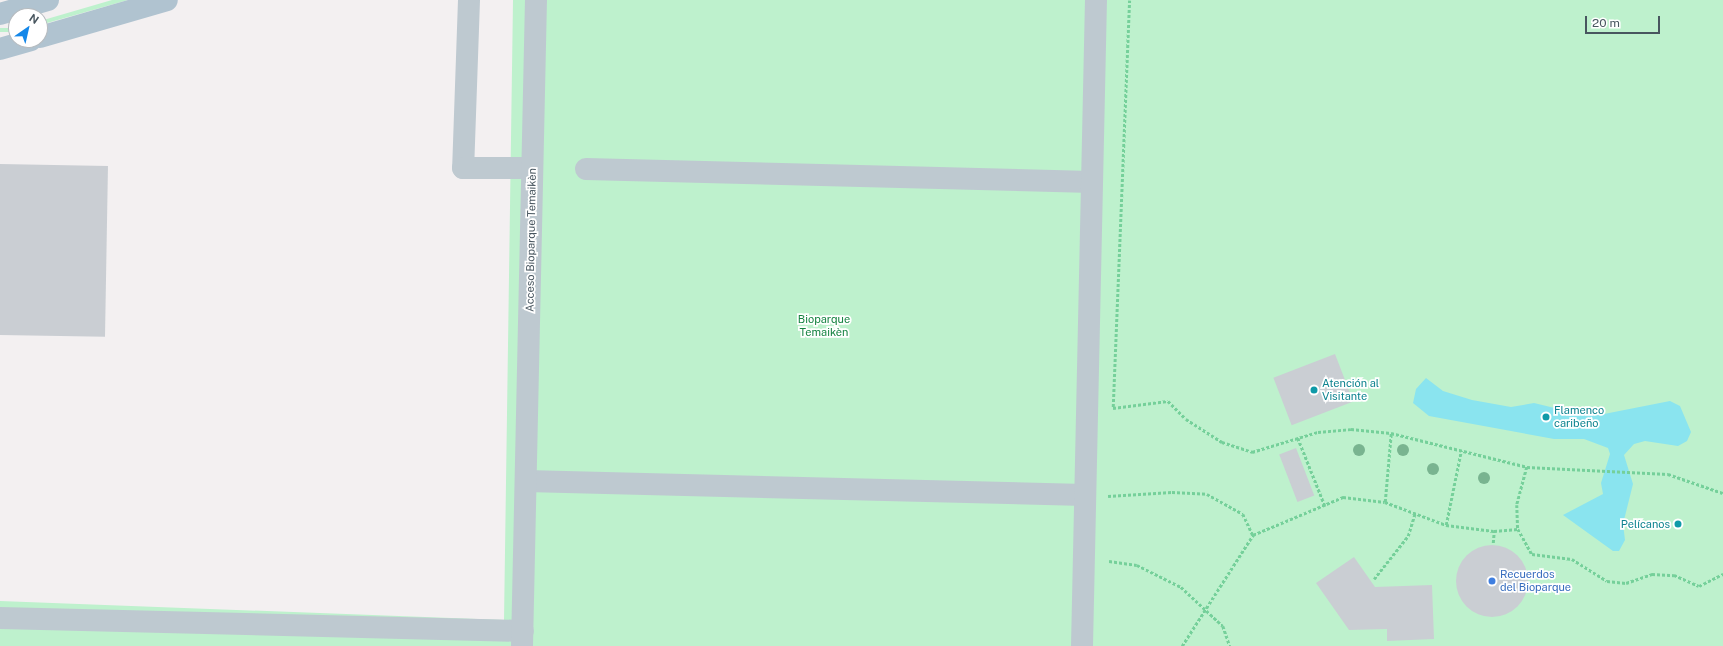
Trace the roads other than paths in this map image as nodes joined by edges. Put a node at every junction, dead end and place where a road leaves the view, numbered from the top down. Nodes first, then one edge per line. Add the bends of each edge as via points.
1 (48, 0) edge
2 (167, 0) edge
3 (469, 0) edge
4 (536, 0) edge
5 (1096, 0) edge
6 (0, 14) edge
7 (48, 35) edge
8 (532, 168) junction
9 (586, 169) dead end
10 (1092, 182) junction
11 (526, 481) junction
12 (1085, 495) junction
13 (0, 618) edge
14 (492, 638) edge
15 (522, 638) edge
16 (1082, 646) edge

1 - 6 main road
2 - 7 main road
3 - 8 lane via 463,168
4 - 8 lane, Acceso Bioparque Temaikèn
5 - 10 lane
8 - 11 lane, Acceso Bioparque Temaikèn
9 - 10 lane
10 - 12 lane
11 - 12 lane
11 - 15 lane, Acceso Bioparque Temaikèn
12 - 16 lane
13 - 14 lane
14 - 15 lane

